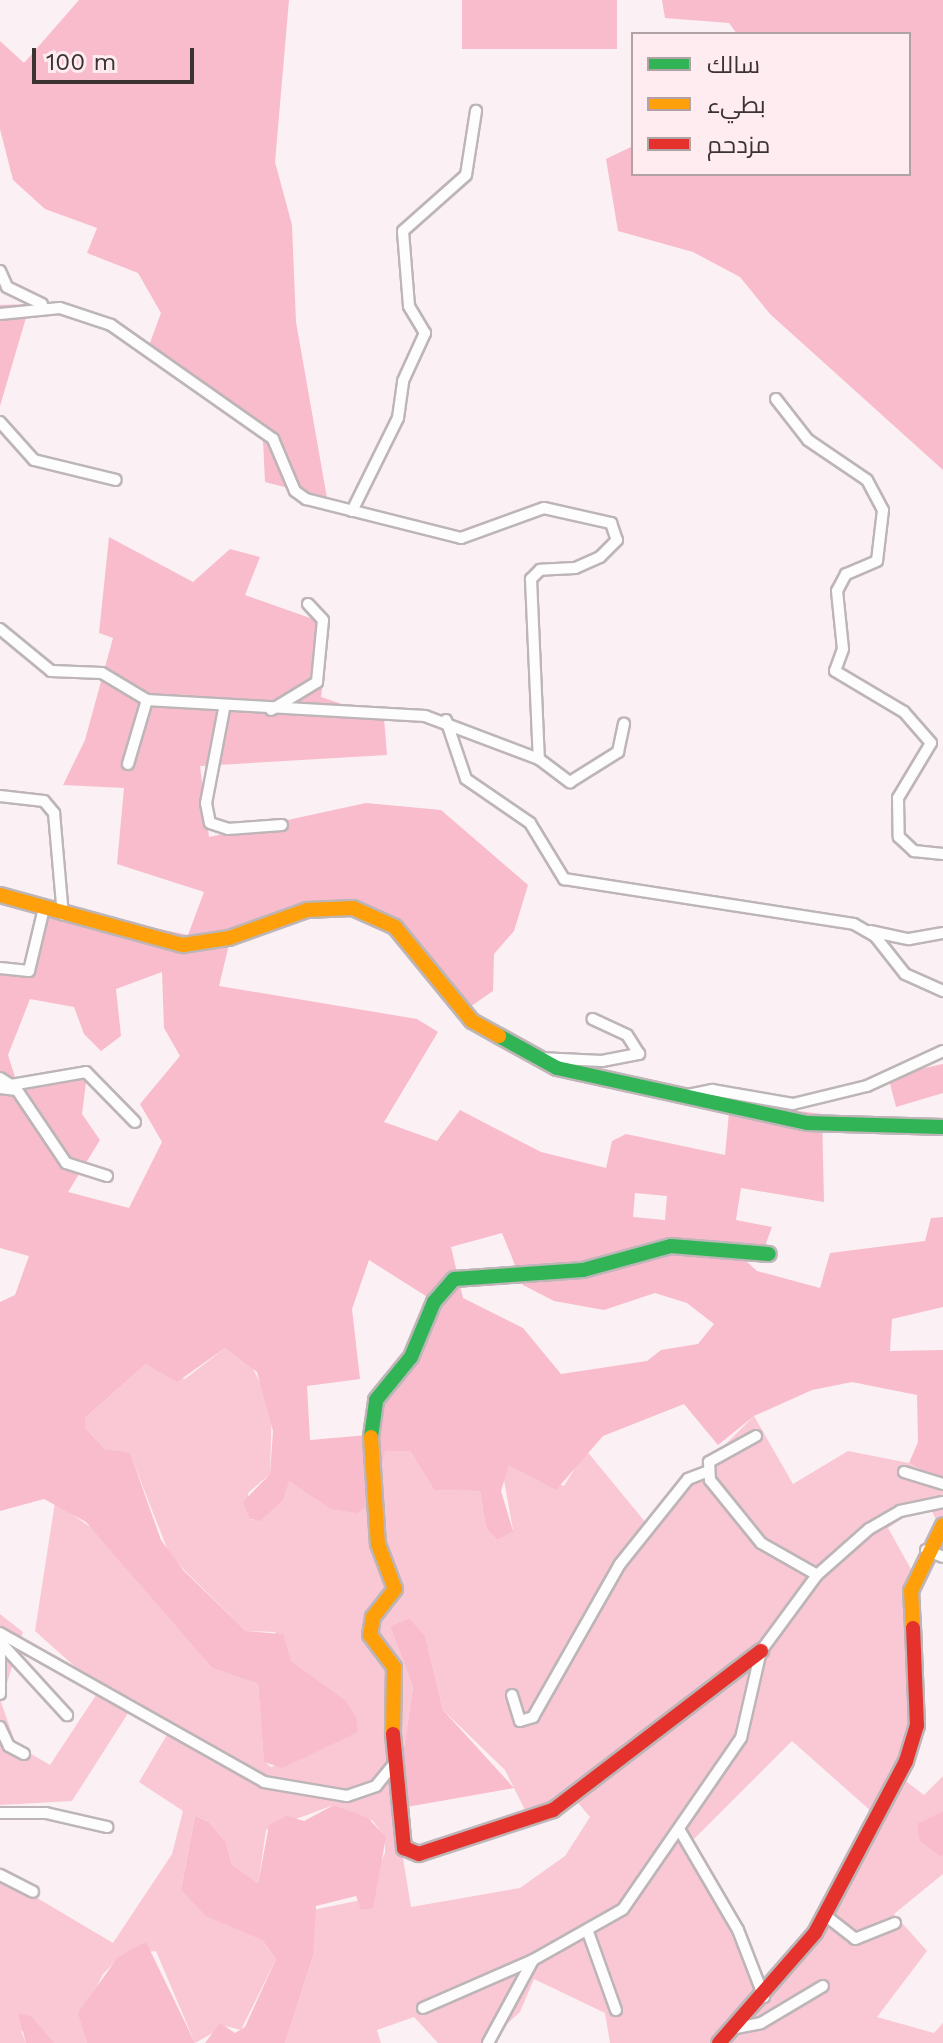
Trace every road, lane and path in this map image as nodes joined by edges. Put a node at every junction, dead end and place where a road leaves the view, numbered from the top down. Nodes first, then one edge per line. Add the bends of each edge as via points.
1 (476, 111) dead end
2 (0, 271) edge
3 (48, 307) junction
4 (0, 314) edge
5 (776, 399) dead end
6 (0, 422) edge
7 (116, 480) dead end
8 (352, 511) junction
9 (308, 604) dead end
10 (0, 629) edge
11 (147, 700) junction
12 (224, 709) junction
13 (269, 711) junction
14 (446, 720) junction
15 (624, 724) dead end
16 (539, 759) junction
17 (128, 764) dead end
18 (0, 796) edge
19 (282, 825) dead end
20 (943, 854) edge
21 (0, 895) edge
22 (44, 908) junction
23 (63, 915) junction
24 (866, 930) junction
25 (943, 933) edge
26 (0, 968) edge
27 (943, 991) edge
28 (592, 1019) dead end
29 (943, 1051) edge
30 (529, 1058) junction
31 (0, 1078) edge
32 (6, 1087) edge
33 (688, 1095) junction
34 (135, 1122) dead end
35 (943, 1127) edge
36 (107, 1176) dead end
37 (769, 1254) dead end
38 (756, 1436) dead end
39 (706, 1472) junction
40 (904, 1472) dead end
41 (943, 1484) edge
42 (943, 1502) edge
43 (943, 1525) edge
44 (926, 1550) junction
45 (943, 1557) edge
46 (817, 1575) junction
47 (0, 1633) edge
48 (0, 1642) edge
49 (761, 1651) junction
50 (0, 1694) edge
51 (512, 1695) dead end
52 (67, 1715) dead end
53 (0, 1727) edge
54 (24, 1754) dead end
55 (392, 1766) junction
56 (0, 1813) edge
57 (107, 1827) dead end
58 (679, 1829) junction
59 (0, 1875) edge
60 (33, 1892) dead end
61 (826, 1916) junction
62 (895, 1923) dead end
63 (588, 1932) junction
64 (533, 1960) junction
65 (823, 1986) dead end
66 (764, 1997) junction
67 (423, 2008) dead end
68 (616, 2010) dead end
69 (736, 2028) junction
70 (488, 2043) edge
71 (719, 2043) edge

1 - 8 street via 466,175 403,231 409,306 425,333 403,381 398,418
2 - 3 street via 7,287
3 - 4 street
3 - 8 street via 111,325 273,439 295,491
5 - 20 street via 808,440 867,480 883,510 877,561 846,574 837,591 843,649 835,671 904,712 931,743 898,798 899,837 914,851
6 - 7 street via 34,460
8 - 16 street via 461,538 544,508 614,526 617,540 600,557 532,577
9 - 13 street via 323,620 317,682
10 - 11 street via 51,671 102,673
11 - 12 street
11 - 17 street
12 - 13 street
12 - 19 street via 208,781 210,823 228,829
13 - 14 street
14 - 16 street
14 - 24 street via 466,779 530,823 564,879
15 - 16 street via 618,752 576,780 564,780
18 - 23 street via 50,805
21 - 22 street
22 - 23 street
22 - 26 street via 29,971
23 - 30 street via 183,945 229,938 307,910 353,908 395,927 472,1021
24 - 25 street via 909,939
24 - 27 street via 905,974
28 - 30 street via 627,1035 639,1054 602,1061
29 - 33 street via 867,1086 793,1104 712,1090
30 - 33 street
31 - 32 street
32 - 34 street via 86,1072
32 - 36 street via 56,1154
33 - 35 street via 807,1123
37 - 55 street via 671,1246 583,1270 454,1279 434,1302 411,1357 371,1412 378,1544 395,1582 370,1626 399,1691
38 - 39 street via 718,1453
39 - 46 street via 761,1543
39 - 51 street via 688,1479 620,1564 533,1717 520,1721
40 - 41 street
42 - 46 street via 917,1506 869,1529
43 - 44 street
44 - 45 street
44 - 61 street via 910,1603 915,1737
46 - 49 street
47 - 55 street via 278,1787 357,1795
48 - 50 street
48 - 52 street
49 - 55 street via 644,1735 582,1792 525,1822 449,1847 419,1854 404,1848
49 - 58 street via 741,1738
53 - 54 street via 9,1746
56 - 57 street via 46,1813
58 - 63 street via 644,1888
58 - 66 street via 738,1930
59 - 60 street
61 - 62 street via 855,1939
61 - 66 street
63 - 64 street
63 - 68 street
64 - 67 street
64 - 70 street
65 - 69 street via 761,2023
66 - 69 street
69 - 71 street

